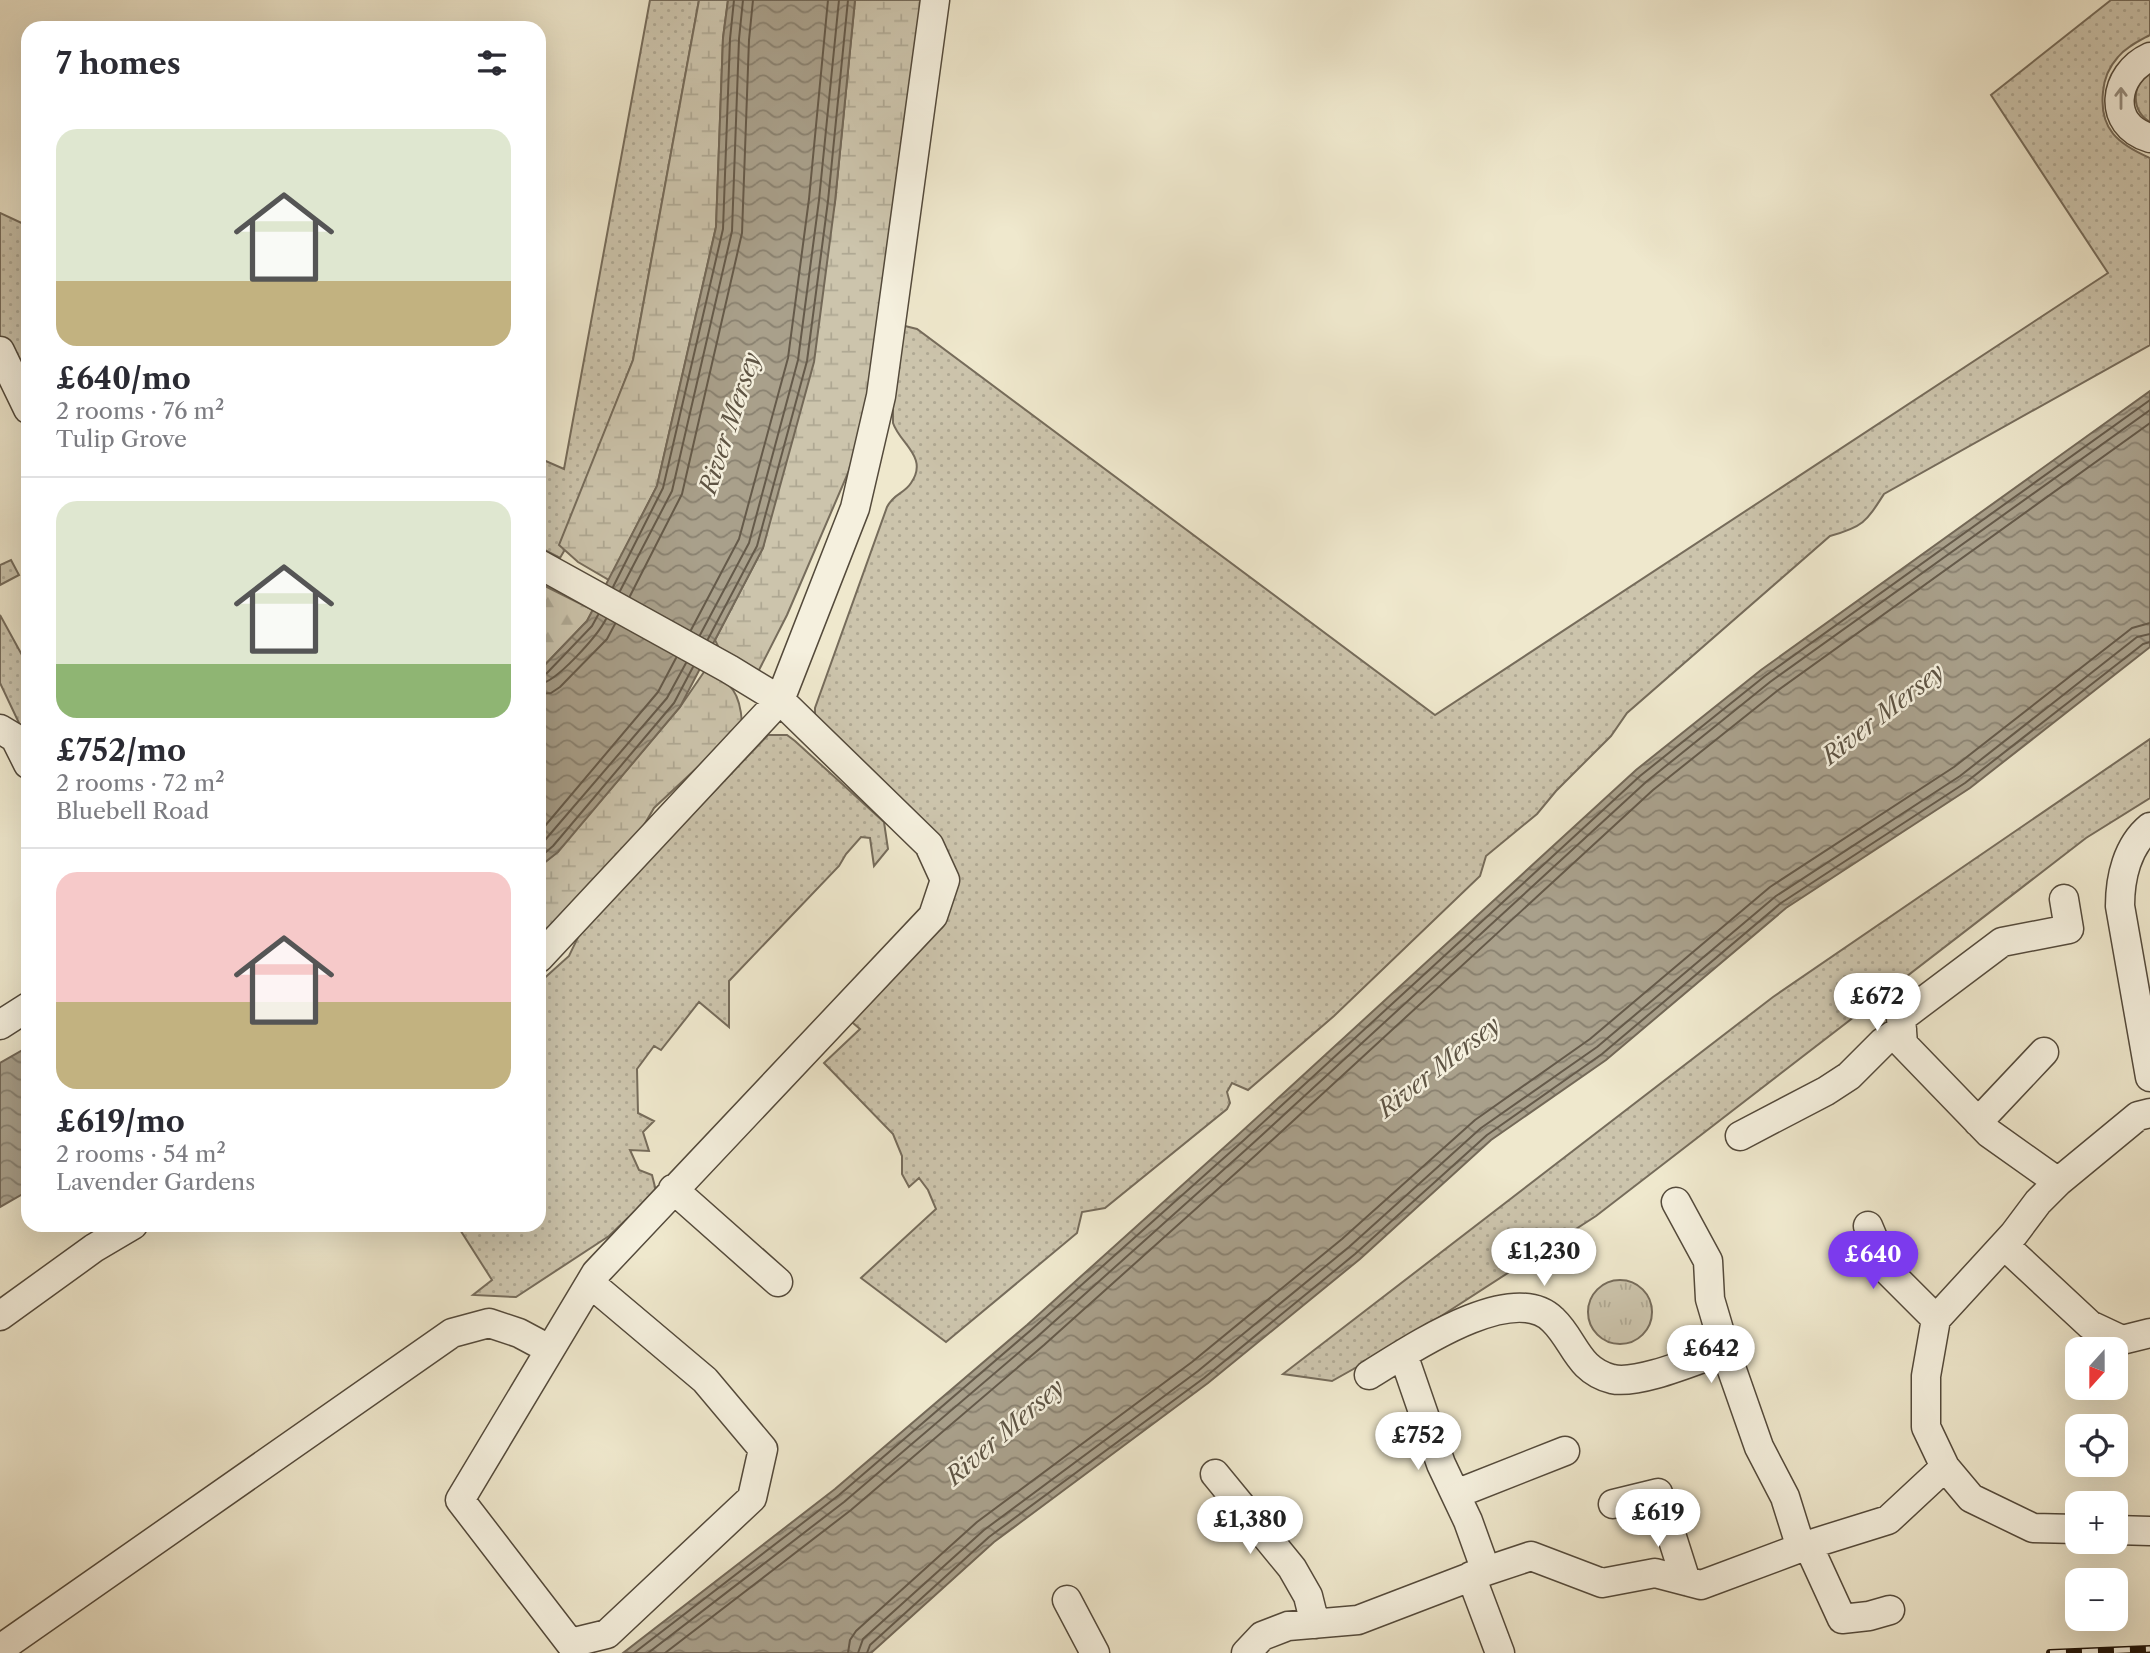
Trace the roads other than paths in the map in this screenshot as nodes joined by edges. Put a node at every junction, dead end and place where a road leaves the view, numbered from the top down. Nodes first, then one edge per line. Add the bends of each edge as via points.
1 (935, 0) edge
2 (2150, 57) edge
3 (2150, 138) edge
4 (0, 351) edge
5 (21, 394) edge
6 (546, 568) edge
7 (780, 700) junction
8 (0, 729) edge
9 (21, 750) edge
10 (2150, 827) edge
11 (2064, 900) dead end
12 (546, 951) edge
13 (21, 1012) edge
14 (0, 1025) edge
15 (1902, 1030) junction
16 (2045, 1052) dead end
17 (2150, 1076) edge
18 (2150, 1112) edge
19 (1978, 1122) junction
20 (1740, 1136) dead end
21 (2058, 1182) junction
22 (673, 1189) junction
23 (1676, 1202) dead end
24 (1868, 1226) dead end
25 (121, 1232) edge
26 (2004, 1245) junction
27 (778, 1282) dead end
28 (590, 1283) junction
29 (0, 1316) edge
30 (1936, 1319) junction
31 (2150, 1333) edge
32 (550, 1349) junction
33 (1725, 1350) junction
34 (1403, 1354) junction
35 (1369, 1375) dead end
36 (1565, 1451) dead end
37 (1945, 1467) junction
38 (1215, 1475) dead end
39 (1456, 1494) junction
40 (1613, 1504) dead end
41 (2065, 1529) edge
42 (2128, 1530) edge
43 (2150, 1531) edge
44 (1805, 1546) junction
45 (1479, 1574) junction
46 (1686, 1581) junction
47 (1067, 1600) dead end
48 (1890, 1610) dead end
49 (1315, 1624) junction
50 (0, 1649) edge
51 (1095, 1653) edge
52 (1246, 1653) edge
53 (1500, 1653) edge

1 - 7 street via 881,396 855,508
3 -> 2 street via 2125,119 2119,95 2129,71
4 - 5 street
6 - 7 street
7 - 12 street
7 - 22 street via 929,845 945,880 933,916
8 - 9 street via 15,738
10 - 17 street via 2132,850 2120,887
11 - 15 street via 2068,929 2002,942 1901,1018
13 - 14 street
15 - 19 street via 1903,1044
15 - 20 street via 1849,1076
16 - 19 street
18 - 21 street via 2138,1116
19 - 21 street
21 - 26 street
22 - 27 street
22 - 28 street
23 - 33 street via 1708,1261 1710,1299
24 - 30 street via 1885,1269
25 - 29 street
26 - 30 street
26 - 31 street via 2090,1325 2122,1340
28 - 32 street
28 - 32 street via 705,1380 762,1449 752,1498 607,1634 570,1643 460,1500
30 - 37 street via 1926,1376 1926,1427
32 - 50 street via 489,1323 452,1333
33 - 34 street via 1632,1381 1611,1379 1587,1367 1553,1319 1529,1308 1492,1310
33 - 44 street via 1759,1447
34 - 35 street
34 - 39 street
36 - 39 street
37 - 41 street via 1970,1498 2033,1528
37 - 44 street via 1888,1520
38 - 49 street via 1292,1568 1308,1596
39 - 45 street via 1468,1521
40 - 46 street via 1658,1493
42 - 43 street
44 - 46 street via 1701,1585
44 - 48 street via 1842,1619
45 - 46 street via 1531,1556 1602,1583 1655,1573
45 - 49 street via 1358,1620
45 - 53 street
47 - 51 street
49 - 52 street via 1288,1626 1262,1636

